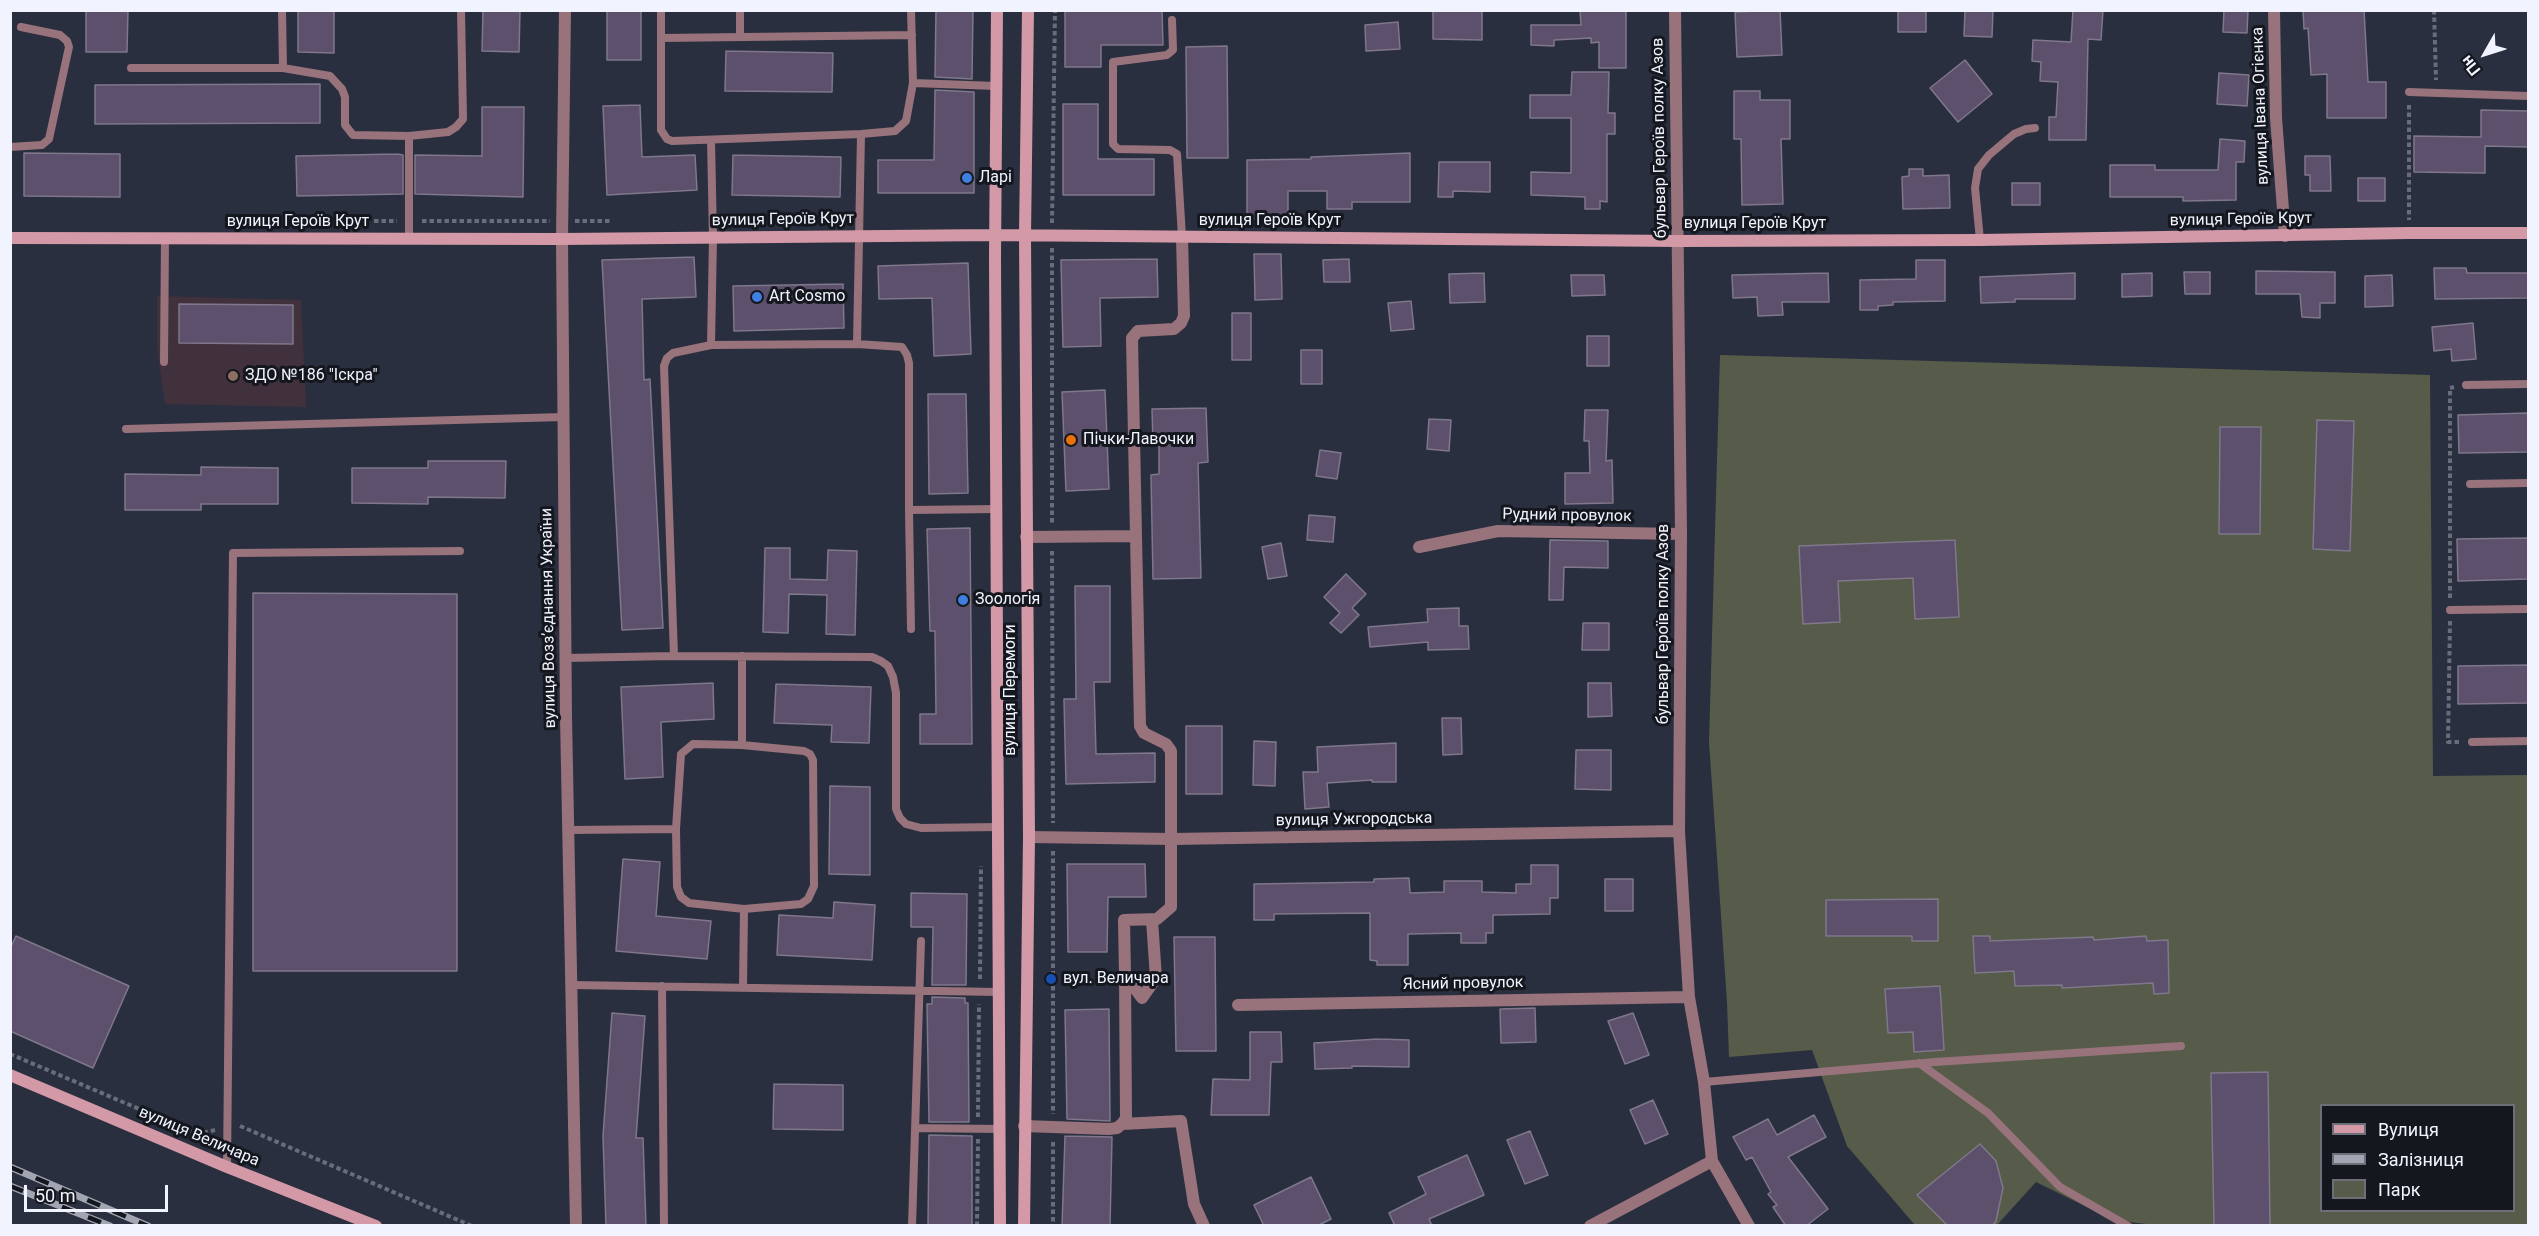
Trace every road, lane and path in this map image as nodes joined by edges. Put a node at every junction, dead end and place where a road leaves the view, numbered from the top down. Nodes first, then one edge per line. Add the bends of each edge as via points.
1 (282, 10) edge
2 (461, 10) edge
3 (565, 10) edge
4 (661, 10) edge
5 (740, 10) edge
6 (911, 10) edge
7 (997, 10) edge
8 (1028, 10) edge
9 (1055, 10) edge
10 (1675, 10) edge
11 (2274, 10) edge
12 (2434, 10) edge
13 (1172, 20) dead end
14 (21, 27) dead end
15 (912, 35) junction
16 (740, 37) junction
17 (661, 38) junction
18 (131, 68) dead end
19 (283, 68) junction
20 (913, 83) junction
21 (996, 86) junction
22 (2409, 92) joint
23 (2436, 93) junction
24 (2529, 96) edge
25 (2035, 128) dead end
26 (861, 134) junction
27 (409, 136) junction
28 (711, 140) junction
29 (10, 147) edge
30 (2409, 233) junction
31 (2529, 233) edge
32 (995, 235) junction
33 (1025, 235) junction
34 (1052, 235) junction
35 (859, 236) junction
36 (2285, 236) junction
37 (165, 237) junction
38 (1182, 237) junction
39 (10, 238) edge
40 (713, 238) junction
41 (409, 239) junction
42 (562, 239) junction
43 (1678, 240) junction
44 (1980, 240) junction
45 (857, 344) junction
46 (711, 345) junction
47 (164, 362) dead end
48 (2529, 384) edge
49 (2466, 385) joint
50 (564, 417) junction
51 (126, 429) dead end
52 (2529, 483) edge
53 (2470, 484) dead end
54 (996, 509) junction
55 (909, 510) junction
56 (1681, 534) junction
57 (1136, 536) junction
58 (1026, 537) junction
59 (1052, 537) junction
60 (1419, 547) dead end
61 (460, 551) dead end
62 (2529, 609) edge
63 (2450, 610) junction
64 (911, 629) dead end
65 (674, 656) junction
66 (742, 656) junction
67 (566, 658) junction
68 (2529, 741) edge
69 (2472, 742) joint
70 (742, 745) junction
71 (998, 826) junction
72 (676, 829) junction
73 (568, 830) junction
74 (1679, 831) junction
75 (1029, 837) junction
76 (1053, 837) junction
77 (1171, 839) junction
78 (981, 862) dead end
79 (744, 909) junction
80 (1152, 920) junction
81 (921, 941) dead end
82 (1125, 975) junction
83 (572, 985) junction
84 (662, 986) junction
85 (743, 988) junction
86 (918, 991) junction
87 (980, 992) junction
88 (999, 992) junction
89 (1689, 997) junction
90 (1238, 1005) dead end
91 (2181, 1046) dead end
92 (1919, 1063) junction
93 (10, 1075) edge
94 (1704, 1082) junction
95 (1122, 1124) junction
96 (1024, 1126) junction
97 (1053, 1127) junction
98 (915, 1128) junction
99 (978, 1129) junction
100 (999, 1129) junction
101 (1712, 1161) junction
102 (227, 1167) junction
103 (376, 1226) edge
104 (576, 1226) edge
105 (664, 1226) edge
106 (912, 1226) edge
107 (977, 1226) edge
108 (1000, 1226) edge
109 (1024, 1226) edge
110 (1053, 1226) edge
111 (1204, 1226) edge
112 (1590, 1226) edge
113 (1749, 1226) edge
114 (2128, 1226) edge

1 - 19 lane
2 - 27 lane via 463,119 448,132
3 - 42 street, вулиця Воззʼєднання України
4 - 17 lane
5 - 16 lane
6 - 15 lane
7 - 21 street, вулиця Перемоги
8 - 33 street, вулиця Перемоги
9 - 34 path
10 - 43 street, бульвар Героїв полку Азов
11 - 36 street, вулиця Івана Огієнка via 2276,118
12 - 23 path
13 - 38 lane via 1173,50 1167,55 1113,62 1113,144 1118,149 1170,150 1177,154
14 - 29 lane via 60,35 69,47 49,139 42,145
15 - 16 lane
15 - 20 lane
16 - 17 lane
17 - 28 lane via 661,130 672,141
18 - 19 lane
19 - 27 lane via 330,76 337,81 345,97 345,126 353,135
20 - 21 lane
20 - 26 lane via 902,126
21 - 32 street, вулиця Перемоги
22 - 23 lane
22 - 30 path
23 - 24 lane
25 - 44 lane via 2014,134 1978,169 1975,188
26 - 28 lane
26 - 35 lane
27 - 41 lane
28 - 40 lane
30 - 31 street, вулиця Героїв Крут
30 - 36 street, вулиця Героїв Крут
32 - 33 street, вулиця Героїв Крут
32 - 35 street, вулиця Героїв Крут
32 - 54 street, вулиця Перемоги
33 - 34 street, вулиця Героїв Крут
33 - 58 street, вулиця Перемоги
34 - 38 street, вулиця Героїв Крут
34 - 59 path
35 - 40 street, вулиця Героїв Крут
35 - 45 lane
36 - 44 street, вулиця Героїв Крут
37 - 39 street, вулиця Героїв Крут
37 - 41 street, вулиця Героїв Крут
37 - 47 lane
38 - 43 street, вулиця Героїв Крут
38 - 57 street via 1181,323 1174,329 1138,331 1132,336
40 - 42 street, вулиця Героїв Крут
40 - 46 lane
41 - 42 street, вулиця Героїв Крут
42 - 50 street, вулиця Воззʼєднання України
43 - 44 street, вулиця Героїв Крут
43 - 56 street, бульвар Героїв полку Азов
45 - 46 lane
45 - 55 lane via 902,347 907,355
46 - 65 lane via 673,353 663,366
48 - 49 lane
49 - 63 path via 2450,388
50 - 51 lane
50 - 67 street, вулиця Воззʼєднання України
52 - 53 lane
54 - 55 lane
54 - 71 street, вулиця Перемоги
55 - 64 lane
56 - 60 street, Рудний провулок via 1498,531
56 - 74 street, бульвар Героїв полку Азов
57 - 59 street
57 - 77 street via 1140,726 1171,751
58 - 59 street
58 - 75 street, вулиця Перемоги
59 - 76 path
61 - 102 lane via 233,553
62 - 63 lane
63 - 69 path via 2448,742
65 - 66 lane
65 - 67 lane
66 - 70 lane
66 - 71 lane via 881,660 893,677 896,693 896,802 900,818 921,828
67 - 73 street, вулиця Воззʼєднання України
68 - 69 lane
70 - 72 lane via 693,744 686,748 679,760
70 - 79 lane via 804,751 810,754 814,766 812,892 801,904
71 - 88 street, вулиця Перемоги
72 - 73 lane
72 - 79 lane via 676,887 685,902
73 - 83 street, вулиця Воззʼєднання України
74 - 77 street, вулиця Ужгородська
74 - 89 street, бульвар Героїв полку Азов
75 - 76 street, вулиця Ужгородська
75 - 96 street, вулиця Перемоги
76 - 77 street, вулиця Ужгородська
76 - 97 path
77 - 80 street via 1171,907
78 - 87 path
79 - 85 lane
80 - 82 street via 1124,920
80 - 82 street via 1156,978 1142,998
81 - 86 lane
82 - 95 street via 1126,1118
83 - 84 lane
83 - 104 street, вулиця Воззʼєднання України
84 - 85 lane
84 - 105 lane
85 - 86 lane
86 - 87 lane
86 - 98 lane
87 - 88 lane
87 - 99 path
88 - 100 street, вулиця Перемоги
89 - 90 street, Ясний провулок
89 - 94 street, бульвар Героїв полку Азов
91 - 92 lane
92 - 94 lane
92 - 114 lane via 1988,1113 2060,1187
93 - 102 street, вулиця Величара
94 - 101 street, бульвар Героїв полку Азов
95 - 97 street via 1109,1130
95 - 111 street via 1181,1121 1194,1204
96 - 97 street
96 - 109 street, вулиця Перемоги
97 - 110 path
98 - 99 lane
98 - 106 lane
99 - 100 lane
99 - 107 path
100 - 108 street, вулиця Перемоги
101 - 112 street
101 - 113 street, бульвар Героїв полку Азов
102 - 103 street, вулиця Величара

